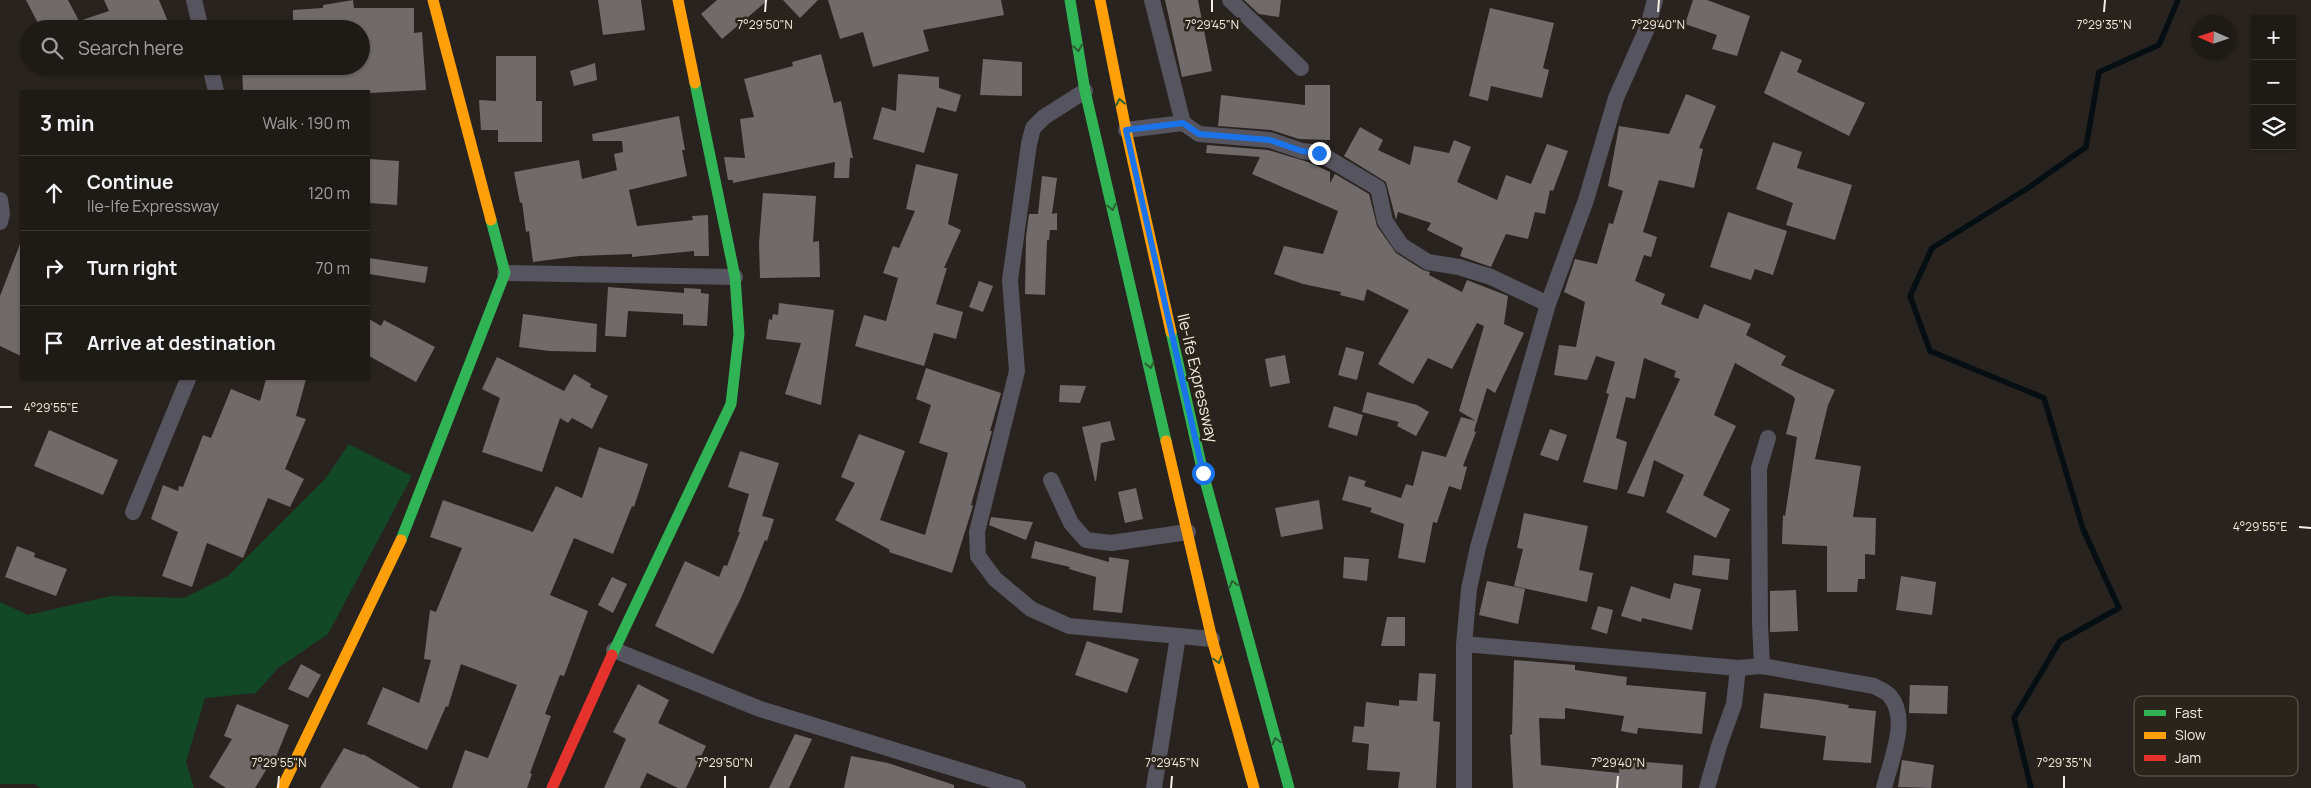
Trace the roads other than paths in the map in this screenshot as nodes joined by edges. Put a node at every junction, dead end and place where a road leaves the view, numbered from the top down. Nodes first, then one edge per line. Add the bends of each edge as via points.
1 (194, 0) edge
2 (433, 0) edge
3 (678, 0) edge
4 (1070, 0) edge
5 (1100, 0) edge
6 (1152, 0) edge
7 (1230, 0) edge
8 (1655, 0) edge
9 (199, 20) edge
10 (1301, 68) dead end
11 (212, 75) edge
12 (216, 90) edge
13 (1085, 91) junction
14 (1183, 123) junction
15 (1126, 130) junction
16 (0, 200) edge
17 (0, 222) edge
18 (505, 273) junction
19 (735, 277) junction
20 (1548, 304) junction
21 (188, 380) edge
22 (1768, 438) dead end
23 (1051, 480) dead end
24 (133, 512) dead end
25 (1188, 532) junction
26 (1178, 636) junction
27 (1212, 640) junction
28 (1464, 644) junction
29 (614, 650) junction
30 (1762, 666) junction
31 (1738, 668) junction
32 (282, 788) edge
33 (552, 788) edge
34 (1018, 788) edge
35 (1154, 788) edge
36 (1254, 788) edge
37 (1289, 788) edge
38 (1464, 788) edge
39 (1708, 788) edge
40 (1884, 788) edge

1 - 9 street
2 - 18 street
3 - 19 street
4 -> 13 street
15 -> 5 street, Ile-Ife Expressway
6 - 14 street
7 - 10 street
8 - 20 street via 1648,26 1616,98 1586,200
11 - 12 street
13 -> 25 street
13 - 26 street via 1044,116 1033,128 1028,144 1010,280 1017,371 977,532 978,556 995,579 1032,609 1068,626
14 - 15 street
14 - 20 street via 1199,134 1270,140 1319,153 1378,188 1385,221 1401,245 1428,262 1491,277
37 -> 15 street, Ile-Ife Expressway via 1203,473
16 - 17 street
18 - 19 street
18 - 32 street via 406,530
19 - 29 street via 739,334 732,404
20 - 28 street via 1478,547 1469,589
21 - 24 street
22 - 30 street via 1759,468
23 - 25 street via 1071,523 1086,540 1111,543
25 - 27 street
26 - 27 street
26 - 35 street
27 -> 36 street
28 - 31 street
28 - 38 street
29 - 33 street
29 - 34 street via 760,709
30 - 31 street
30 - 40 street via 1874,686 1889,694 1896,706 1899,728
31 - 39 street via 1734,704

